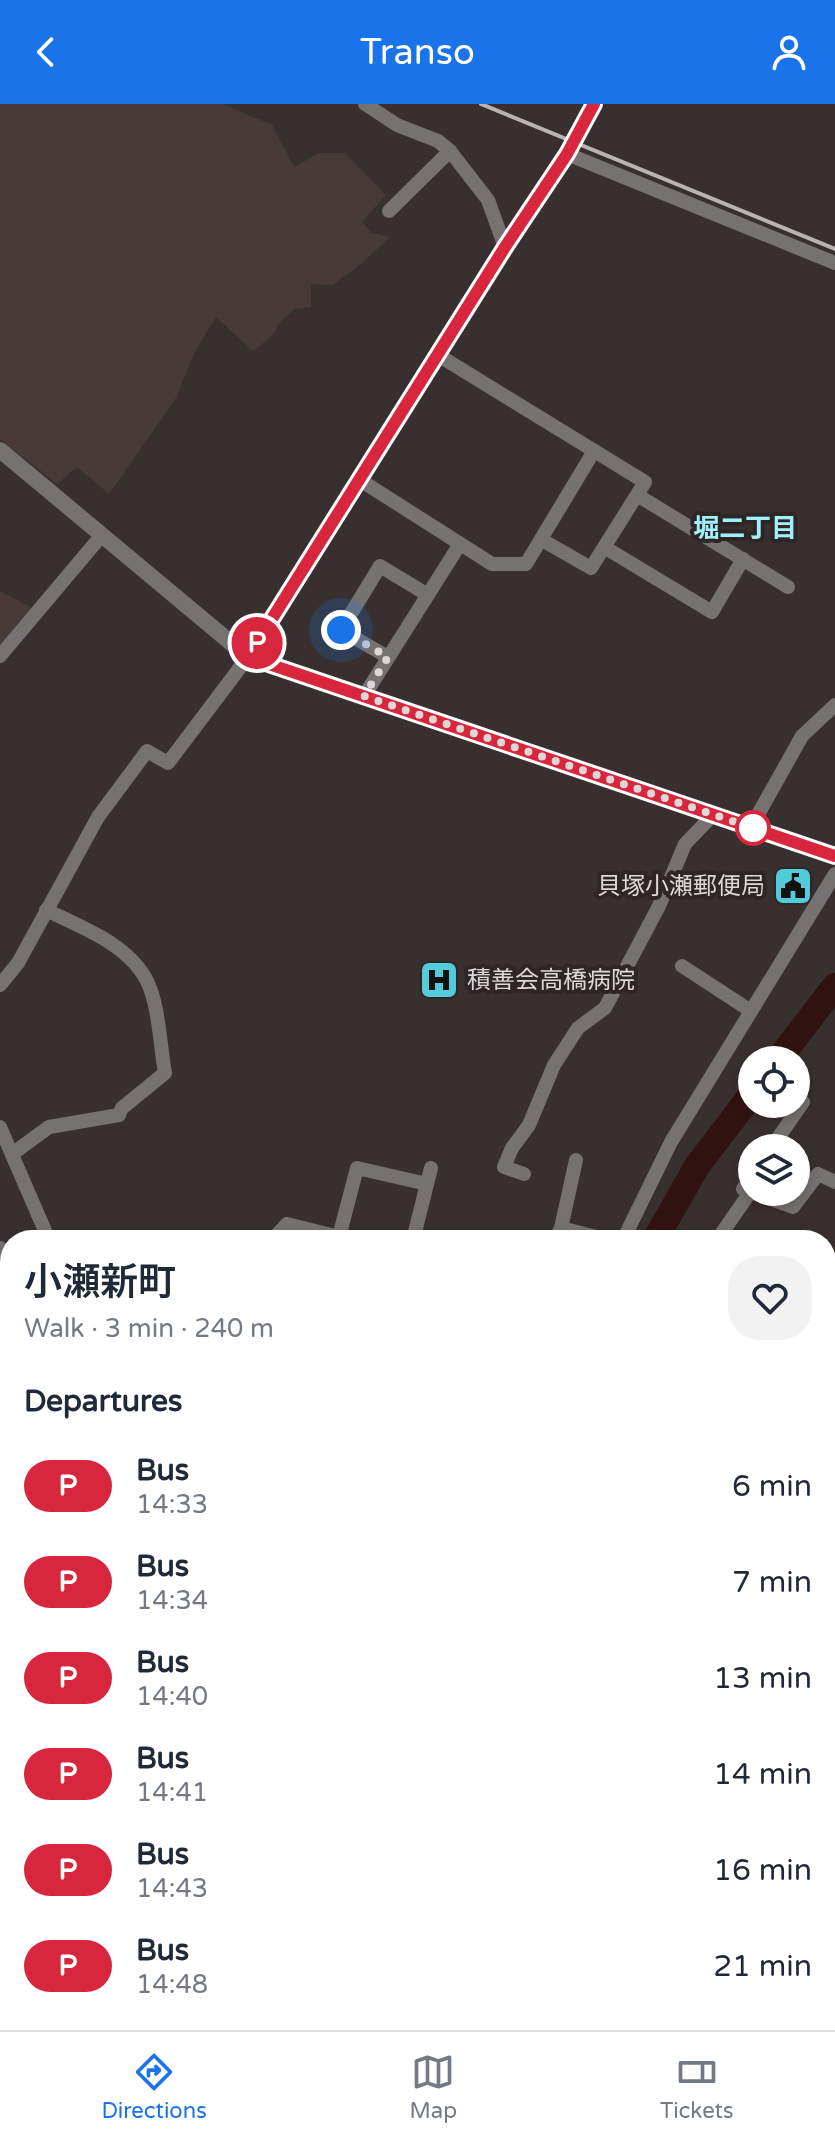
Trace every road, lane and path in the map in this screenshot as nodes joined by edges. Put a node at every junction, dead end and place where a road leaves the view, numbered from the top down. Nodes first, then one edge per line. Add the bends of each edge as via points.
1 (365, 104) edge
2 (594, 104) edge
3 (570, 148) junction
4 (450, 151) junction
5 (389, 211) dead end
6 (505, 247) junction
7 (835, 263) edge
8 (438, 355) junction
9 (0, 450) edge
10 (594, 451) junction
11 (360, 480) junction
12 (637, 495) junction
13 (102, 535) junction
14 (542, 540) junction
15 (460, 544) junction
16 (604, 547) junction
17 (743, 559) junction
18 (788, 587) dead end
19 (428, 595) junction
20 (0, 656) edge
21 (248, 657) junction
22 (388, 657) junction
23 (364, 696) junction
24 (835, 705) edge
25 (713, 815) junction
26 (751, 827) junction
27 (835, 856) edge
28 (835, 874) edge
29 (46, 910) junction
30 (682, 966) dead end
31 (0, 985) edge
32 (751, 1011) junction
33 (0, 1127) edge
34 (12, 1154) junction
35 (576, 1160) dead end
36 (431, 1168) dead end
37 (524, 1174) dead end
38 (835, 1182) edge
39 (427, 1184) junction
40 (810, 1185) edge
41 (738, 1196) edge
42 (45, 1230) edge
43 (281, 1230) edge
44 (312, 1230) edge
45 (346, 1230) edge
46 (416, 1230) edge
47 (559, 1230) edge
48 (628, 1230) edge
49 (722, 1230) edge

1 - 4 street
2 - 3 street
3 - 6 street
3 - 7 street
4 - 5 street
4 - 6 street via 488,200
6 - 8 street
8 - 10 street
8 - 11 street
9 - 13 street
10 - 12 street via 645,482
10 - 14 street
11 - 15 street
11 - 21 street
12 - 16 street
12 - 17 street
13 - 20 street
13 - 21 street
14 - 15 street via 526,564 492,564
14 - 16 street via 591,568
15 - 19 street
16 - 17 street via 712,612
17 - 18 street
19 - 22 street
19 - 22 street via 380,566 341,630
21 - 23 street
21 - 29 street via 168,763 147,751 98,817
22 - 23 street
23 - 25 street
24 - 26 street via 802,736
25 - 26 street
25 - 37 street via 685,844 605,1008 578,1028 554,1065 504,1167
26 - 27 street
28 - 32 street
29 - 31 street
29 - 34 street via 128,956 146,980 165,1073 119,1115 49,1127
30 - 32 street
32 - 48 street via 671,1142
33 - 34 street
34 - 42 street
35 - 47 street
36 - 39 street
38 - 40 street via 818,1174
39 - 45 street via 357,1168
39 - 46 street
41 - 49 street
43 - 44 street via 287,1224

